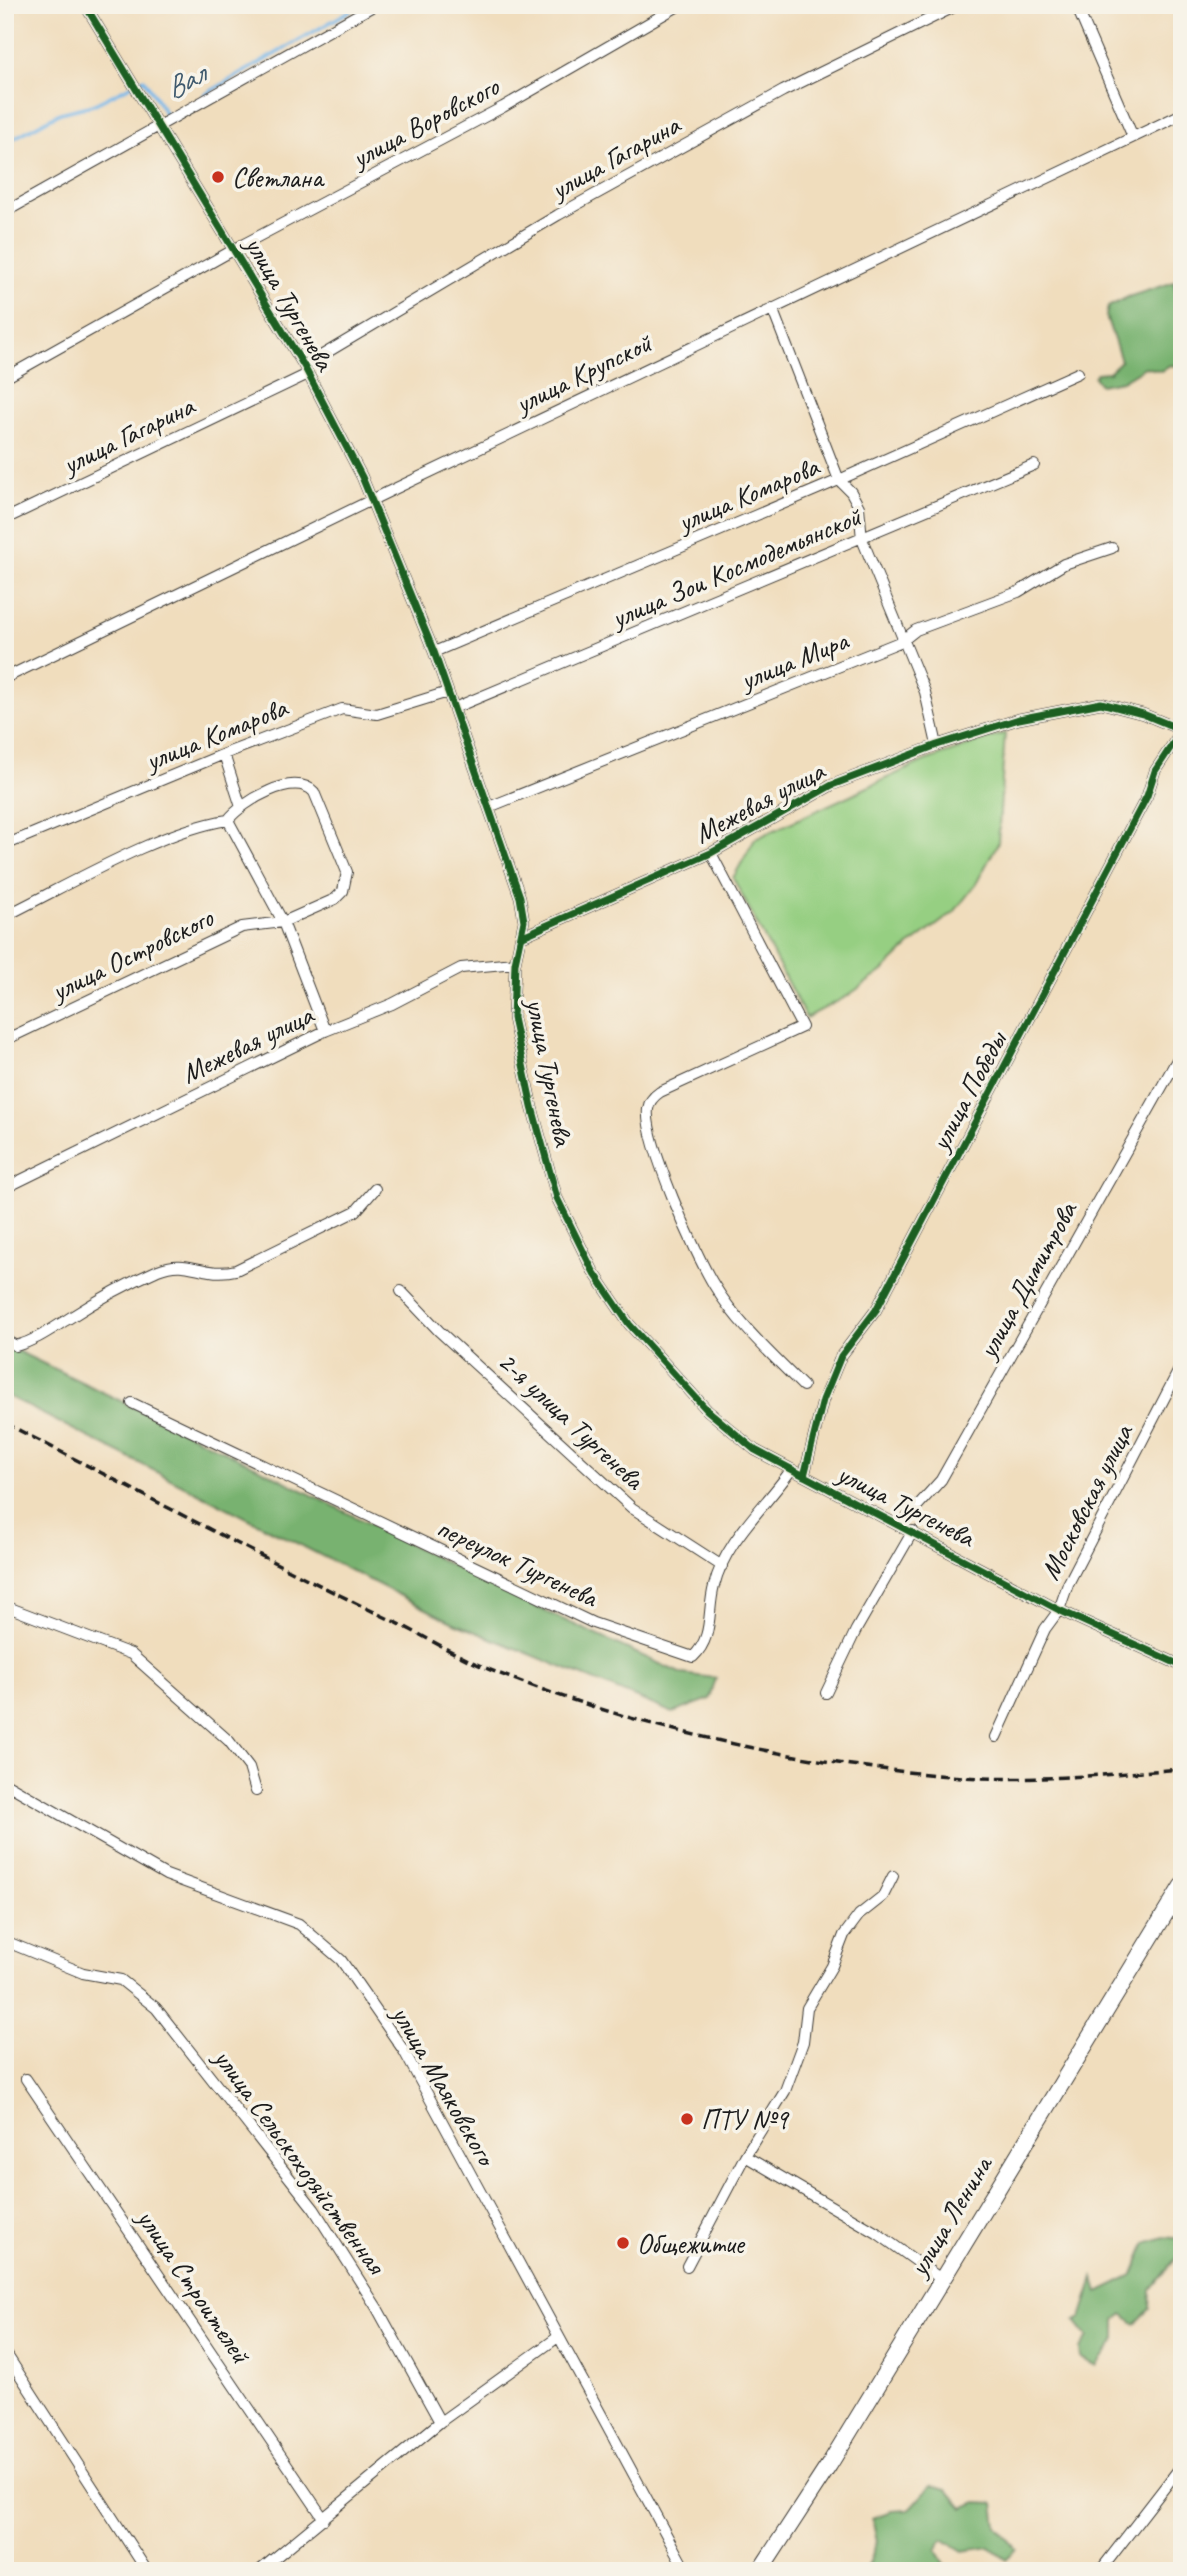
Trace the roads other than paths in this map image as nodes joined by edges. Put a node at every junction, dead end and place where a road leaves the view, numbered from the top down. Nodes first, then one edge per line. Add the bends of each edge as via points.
1 (85, 5) edge
2 (375, 5) edge
3 (680, 5) edge
4 (958, 5) edge
5 (1076, 5) edge
6 (1182, 114) edge
7 (159, 126) junction
8 (1133, 136) junction
9 (5, 212) edge
10 (235, 250) junction
11 (772, 308) junction
12 (306, 370) junction
13 (1077, 373) dead end
14 (5, 378) edge
15 (1034, 465) dead end
16 (839, 480) junction
17 (372, 501) junction
18 (5, 519) edge
19 (862, 539) junction
20 (1112, 548) dead end
21 (902, 641) junction
22 (434, 652) junction
23 (5, 678) edge
24 (448, 692) junction
25 (454, 708) junction
26 (1182, 730) edge
27 (937, 745) junction
28 (224, 754) junction
29 (240, 804) junction
30 (489, 807) junction
31 (228, 820) junction
32 (5, 845) edge
33 (711, 853) junction
34 (5, 916) edge
35 (283, 922) junction
36 (523, 936) junction
37 (515, 963) junction
38 (325, 1031) junction
39 (5, 1040) edge
40 (1182, 1051) edge
41 (5, 1188) edge
42 (375, 1189) dead end
43 (401, 1291) dead end
44 (5, 1340) edge
45 (1182, 1364) edge
46 (803, 1386) dead end
47 (132, 1404) dead end
48 (791, 1470) junction
49 (804, 1476) junction
50 (901, 1524) junction
51 (913, 1531) junction
52 (722, 1566) junction
53 (5, 1606) edge
54 (1059, 1610) junction
55 (1182, 1666) edge
56 (825, 1693) dead end
57 (996, 1737) dead end
58 (5, 1783) edge
59 (256, 1791) dead end
60 (893, 1876) dead end
61 (1182, 1886) edge
62 (5, 1941) edge
63 (26, 2079) dead end
64 (745, 2156) junction
65 (687, 2266) dead end
66 (942, 2279) junction
67 (558, 2337) junction
68 (5, 2352) edge
69 (440, 2422) junction
70 (1182, 2465) edge
71 (324, 2519) junction
72 (147, 2571) edge
73 (259, 2571) edge
74 (685, 2571) edge
75 (760, 2571) edge
76 (1100, 2571) edge

1 - 7 street, улица Тургенева
2 - 7 street
3 - 10 street, улица Воровского via 503,107
4 - 12 street, улица Гагарина via 737,116 558,215
5 - 8 street
6 - 8 street, улица Крупской
7 - 9 street
7 - 10 street, улица Тургенева
8 - 11 street, улица Крупской
10 - 12 street, улица Тургенева
10 - 14 street, улица Воровского
11 - 16 street
11 - 17 street, улица Крупской
12 - 17 street, улица Тургенева
12 - 18 street, улица Гагарина
13 - 16 street, улица Комарова
15 - 19 street, улица Зои Космодемьянской
16 - 19 street via 859,507
16 - 22 street, улица Комарова
17 - 22 street, улица Тургенева
17 - 23 street, улица Крупской
19 - 21 street
19 - 25 street, улица Зои Космодемьянской
20 - 21 street, улица Мира via 1065,564 1018,592 916,630
21 - 27 street via 925,692
21 - 30 street, улица Мира
22 - 24 street, улица Тургенева
24 - 25 street, улица Тургенева
24 - 28 street, улица Комарова via 377,714 342,709
25 - 30 street, улица Тургенева
26 - 27 street, Межевая улица via 1143,713 1101,703 1020,719
26 - 49 street, улица Победы via 1155,771 1147,796 876,1310 841,1356 823,1400
27 - 33 street, Межевая улица via 832,785
28 - 29 street
28 - 32 street, улица Комарова
29 - 31 street
29 - 35 street, улица Островского via 297,783 309,786 347,872 347,884 335,898
30 - 36 street, улица Тургенева via 520,897
31 - 34 street via 210,822 150,845
31 - 35 street
33 - 36 street, Межевая улица
33 - 46 street via 802,1027 660,1092 647,1111 651,1137 714,1286
35 - 38 street
35 - 39 street, улица Островского via 242,926
36 - 37 street, улица Тургенева
37 - 38 street, Межевая улица via 461,968 392,1004
37 - 48 street, улица Тургенева via 513,1018 532,1107 557,1198 593,1271 629,1324 708,1410 755,1450
38 - 41 street, Межевая улица
40 - 50 street, улица Димитрова via 941,1480
42 - 44 street via 356,1211 236,1270 218,1274 178,1264 159,1269 37,1340 16,1346
43 - 52 street, 2-я улица Тургенева via 632,1508
45 - 54 street, Московская улица via 1068,1584
47 - 52 street, переулок Тургенева via 593,1623 694,1657 708,1631 714,1584
48 - 49 street, улица Тургенева
48 - 52 street, переулок Тургенева via 749,1522
49 - 50 street, улица Тургенева
50 - 51 street, улица Тургенева
51 - 54 street, улица Тургенева
51 - 56 street
53 - 59 street via 131,1654 229,1741 249,1767
54 - 55 street, улица Тургенева
54 - 57 street, Московская улица via 1045,1629
58 - 67 street, улица Маяковского via 166,1875 299,1924 341,1960 404,2051
60 - 64 street via 883,1896 859,1915 844,1935 807,2008 803,2042 785,2091
61 - 66 main road, улица Ленина
62 - 69 street, улица Сельскохозяйственная via 83,1973 121,1980 165,2018 314,2209 377,2308
63 - 71 street, улица Строителей
64 - 65 street
64 - 66 street via 877,2234
66 - 75 main road, улица Ленина
67 - 69 street
67 - 74 street, улица Маяковского
68 - 72 street
69 - 71 street
70 - 76 street
71 - 73 street

